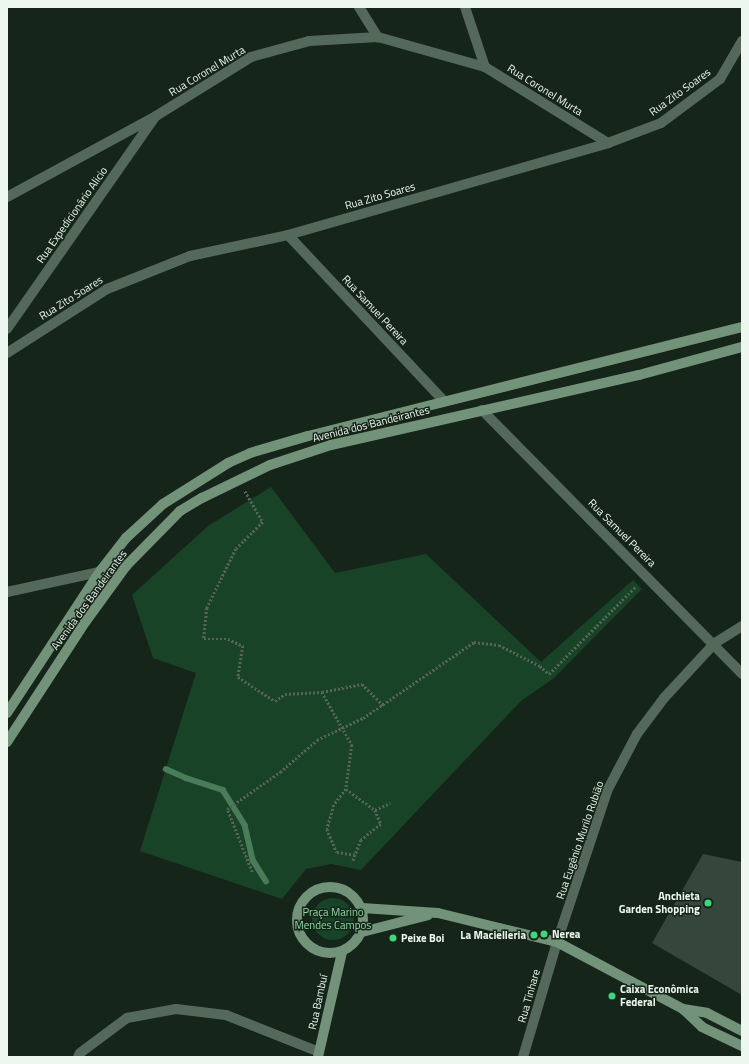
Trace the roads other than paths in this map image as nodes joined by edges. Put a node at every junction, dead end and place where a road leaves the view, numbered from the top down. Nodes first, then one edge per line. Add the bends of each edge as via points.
1 (359, 7) edge
2 (465, 7) edge
3 (378, 37) junction
4 (742, 41) edge
5 (485, 67) junction
6 (156, 116) junction
7 (608, 143) junction
8 (7, 197) edge
9 (288, 235) junction
10 (742, 327) edge
11 (7, 329) edge
12 (742, 347) edge
13 (7, 353) edge
14 (444, 401) junction
15 (482, 410) junction
16 (126, 566) junction
17 (101, 570) junction
18 (7, 592) edge
19 (742, 626) edge
20 (715, 643) junction
21 (742, 674) edge
22 (7, 713) edge
23 (7, 742) edge
24 (362, 908) junction
25 (438, 913) junction
26 (362, 932) junction
27 (557, 942) junction
28 (342, 952) junction
29 (683, 1008) junction
30 (742, 1031) edge
31 (742, 1046) edge
32 (319, 1054) edge
33 (78, 1057) edge
34 (523, 1057) edge

1 - 3 street
2 - 5 street
3 - 5 street, Rua Coronel Murta
3 - 6 street, Rua Coronel Murta via 309,41 251,57
4 - 7 street, Rua Zito Soares via 720,78 667,119
5 - 7 street, Rua Coronel Murta
6 - 8 street, Rua Coronel Murta
6 - 11 street, Rua Expedicionário Alicio
7 - 9 street, Rua Zito Soares
9 - 13 street, Rua Zito Soares via 190,256 107,289
9 - 14 street, Rua Samuel Pereira
10 - 14 street, Avenida dos Bandeirantes
12 - 15 street, Avenida dos Bandeirantes via 639,375
14 - 17 street, Avenida dos Bandeirantes via 272,445 228,463 179,493 143,521
15 - 16 street, Avenida dos Bandeirantes via 331,445 270,465 180,511
15 - 20 street, Rua Samuel Pereira
16 - 17 street
16 - 23 street, Avenida dos Bandeirantes via 86,621
17 - 18 street
17 - 22 street, Avenida dos Bandeirantes
19 - 20 street, Rua Eugênio Murilo Rubião
20 - 21 street, Rua Samuel Pereira
20 - 27 street, Rua Eugênio Murilo Rubião via 664,698 637,734 608,789
24 - 25 street
24 - 26 street
24 - 28 street via 349,892 329,886 310,894 298,911 299,931 311,948 326,953
25 - 26 street
25 - 27 street
26 - 28 street via 350,947
27 - 29 street
27 - 34 street, Rua Tinhare
28 - 32 street, Rua Bambuí
29 - 30 street via 706,1013
29 - 31 street via 702,1027
32 - 33 street via 226,1015 176,1009 127,1018

